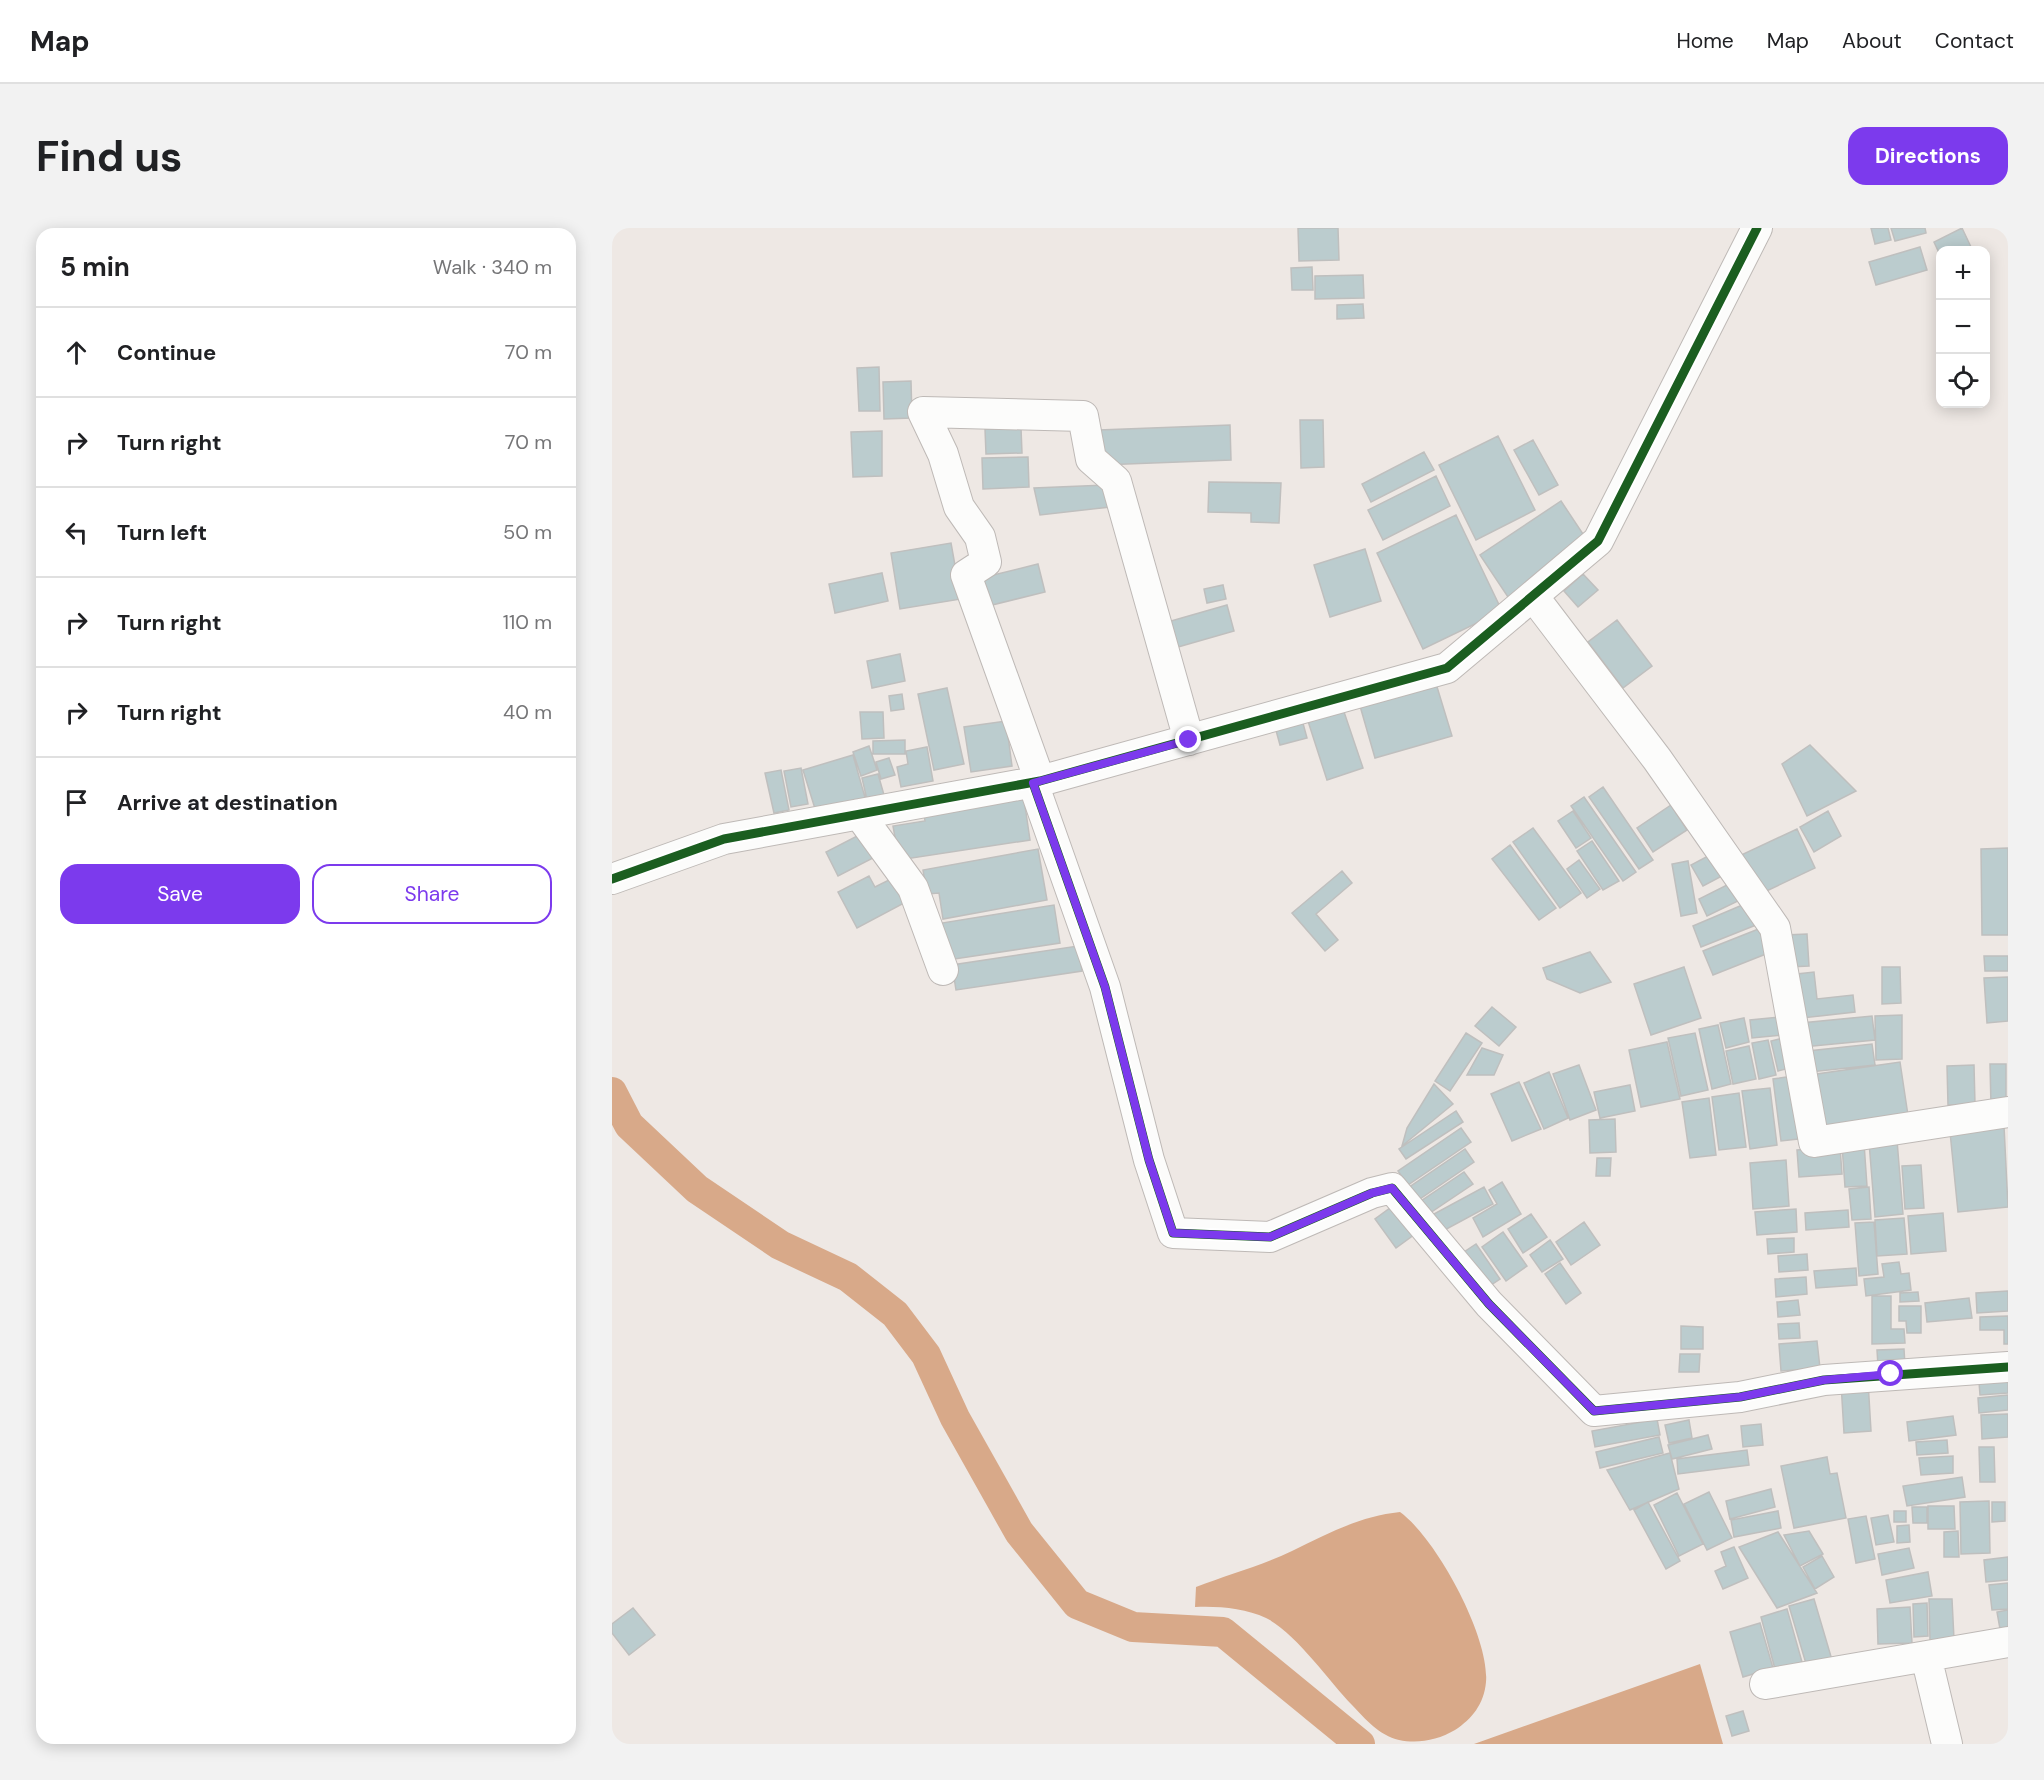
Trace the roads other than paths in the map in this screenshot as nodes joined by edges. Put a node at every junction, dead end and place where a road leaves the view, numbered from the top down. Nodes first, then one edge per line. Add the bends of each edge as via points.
1 (1757, 228) edge
2 (1533, 596) junction
3 (1189, 740) junction
4 (1036, 782) junction
5 (859, 814) junction
6 (612, 879) edge
7 (943, 970) dead end
8 (2008, 1112) edge
9 (2008, 1367) edge
10 (2008, 1642) edge
11 (1926, 1656) junction
12 (1765, 1684) dead end
13 (1947, 1744) edge

1 - 2 street via 1598,541
2 - 3 street via 1447,668
2 - 8 street via 1657,759 1774,928 1814,1142
3 - 4 street
3 - 4 street via 1116,481 1091,459 1083,417 923,412 943,454 959,507 980,537 986,562 966,575
4 - 5 street
4 - 9 street via 1105,987 1149,1160 1173,1233 1270,1237 1392,1188 1489,1304 1594,1411 1740,1397 1824,1380
5 - 6 street via 724,839
5 - 7 street via 913,888
10 - 11 street
11 - 12 street
11 - 13 street

